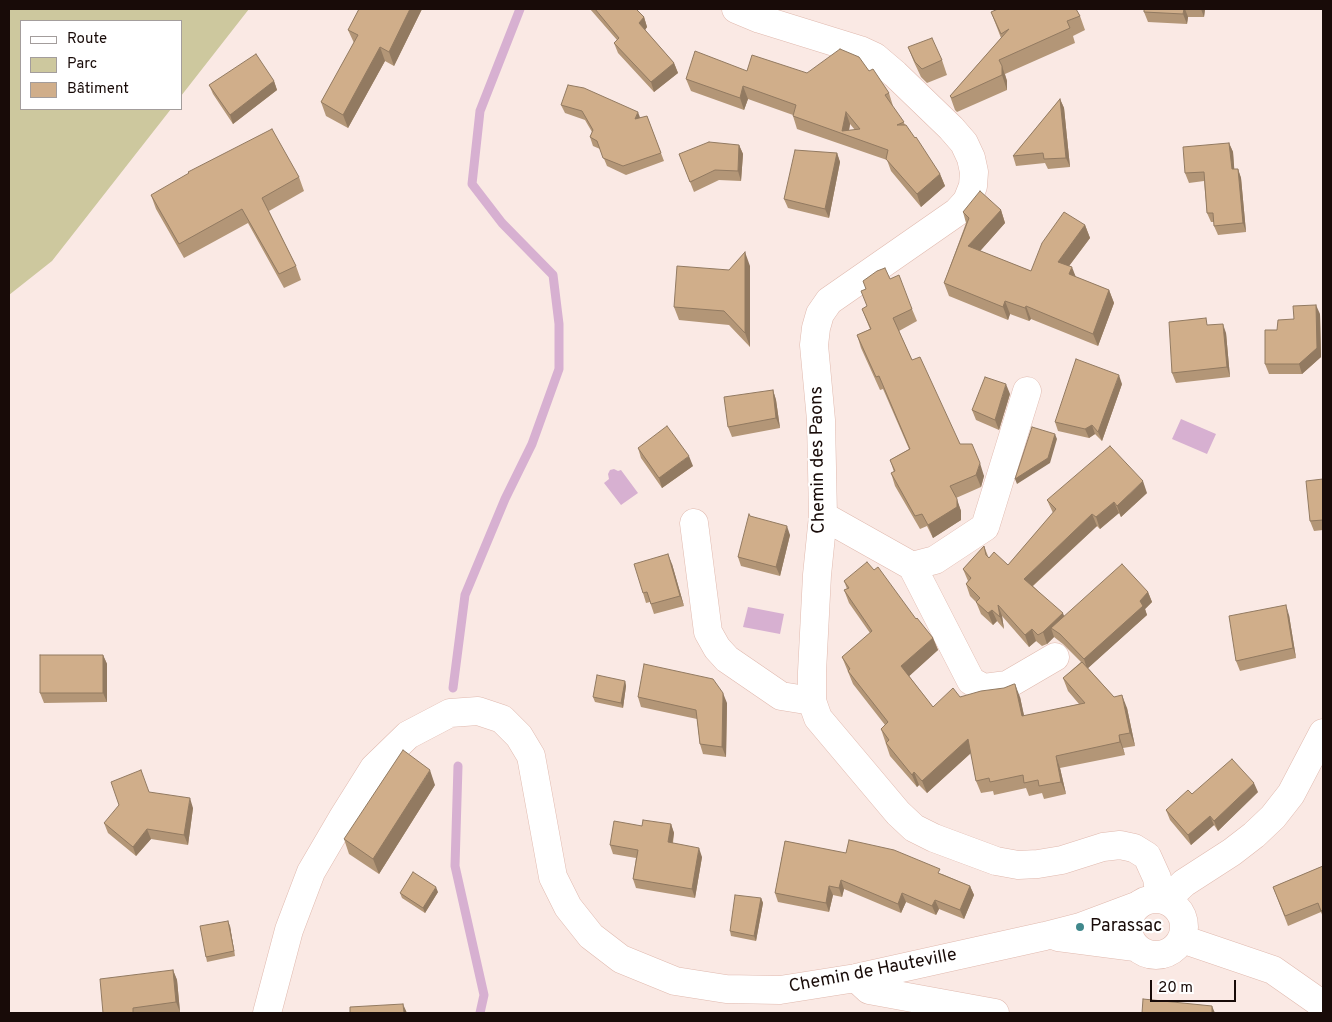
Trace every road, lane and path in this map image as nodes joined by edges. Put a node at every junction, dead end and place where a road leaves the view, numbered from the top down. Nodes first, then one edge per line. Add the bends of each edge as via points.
1 (736, 9) edge
2 (1027, 391) dead end
3 (823, 516) junction
4 (694, 523) dead end
5 (912, 566) junction
6 (1055, 657) dead end
7 (812, 701) junction
8 (1323, 733) edge
9 (1154, 902) junction
10 (1045, 936) junction
11 (1182, 939) junction
12 (1135, 947) junction
13 (856, 978) junction
14 (1323, 1006) edge
15 (267, 1013) edge
16 (996, 1013) edge

1 - 3 street, Chemin des Paons via 875,57 952,128 971,158 974,172 967,201 957,212 845,288 829,301 820,314 814,345
2 - 5 street via 985,528 935,560
3 - 5 street
3 - 7 street, Chemin des Paons
4 - 7 street via 708,632 717,648 727,660 781,696
5 - 6 street via 971,682 984,688 1007,685
7 - 9 street, Chemin des Paons via 818,718 914,828 996,861 1018,865 1062,860 1103,847 1134,848 1147,856 1157,878
8 - 9 street, Chemin de Hauteville via 1291,794 1273,817 1240,847
9 - 10 street, Chemin de Hauteville
9 - 11 street via 1175,906 1180,912 1184,929
9 - 12 street via 1131,913 1128,922 1130,939
10 - 12 street, Chemin de Hauteville
10 - 13 street, Chemin de Hauteville
11 - 12 street via 1172,951 1163,955 1153,956
11 - 14 street via 1273,970
13 - 15 street, Chemin de Hauteville via 780,990 726,989 675,981 621,959 591,936 568,907 553,877 531,756 519,736 502,719 478,711 450,713 408,736 374,768 311,872 290,930
13 - 16 street via 869,990

